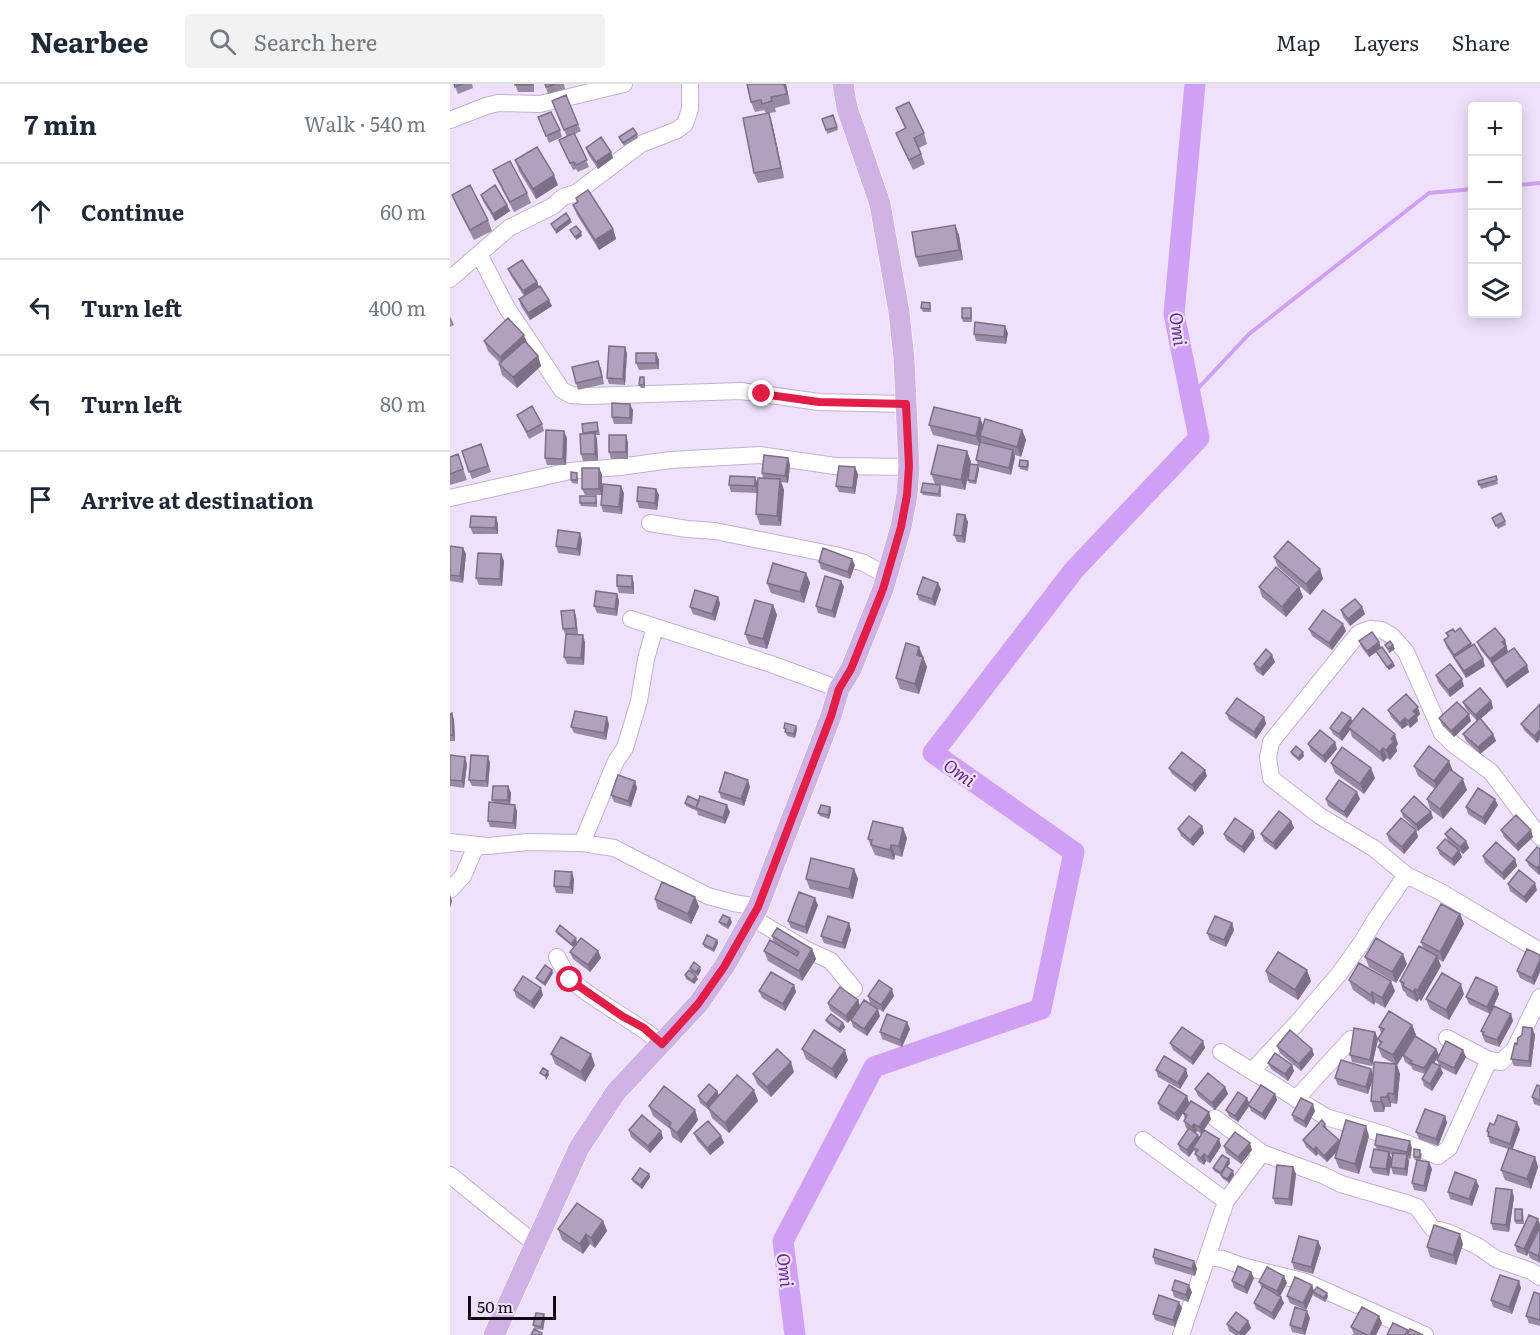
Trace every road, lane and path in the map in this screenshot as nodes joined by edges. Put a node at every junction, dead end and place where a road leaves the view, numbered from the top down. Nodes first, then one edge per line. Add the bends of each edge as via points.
1 (624, 84) edge
2 (690, 84) edge
3 (838, 84) edge
4 (843, 84) edge
5 (847, 108) junction
6 (450, 120) edge
7 (479, 254) junction
8 (450, 279) edge
9 (906, 404) junction
10 (909, 466) junction
11 (450, 498) edge
12 (650, 523) dead end
13 (887, 576) junction
14 (631, 620) dead end
15 (655, 627) junction
16 (839, 689) junction
17 (1540, 837) edge
18 (450, 842) edge
19 (582, 843) junction
20 (476, 846) junction
21 (1406, 875) junction
22 (450, 890) edge
23 (755, 912) junction
24 (1540, 951) edge
25 (557, 957) dead end
26 (854, 989) dead end
27 (1540, 997) edge
28 (1447, 1038) dead end
29 (1351, 1039) edge
30 (662, 1044) junction
31 (1221, 1052) dead end
32 (1489, 1060) junction
33 (1252, 1071) junction
34 (1296, 1099) junction
35 (1215, 1118) dead end
36 (1143, 1140) dead end
37 (1262, 1153) junction
38 (450, 1175) edge
39 (1226, 1201) junction
40 (534, 1244) junction
41 (1209, 1257) junction
42 (1540, 1277) edge
43 (494, 1335) edge
44 (1181, 1335) edge
45 (1425, 1335) edge

1 - 6 street via 540,104 498,103
2 - 7 street via 690,109 685,124 641,144 576,194 563,197 509,228
3 - 5 street
4 - 5 main road
5 - 9 main road via 879,204 899,312
7 - 8 street
7 - 9 street via 507,308 562,390 571,395 741,391 819,402
9 - 10 main road
10 - 11 street via 835,466 760,455 670,460 570,471
10 - 13 main road via 901,527
12 - 13 street via 715,531 835,555 864,563
13 - 16 main road via 851,669
14 - 15 street
15 - 16 street
15 - 19 street via 625,748
16 - 23 main road
17 - 21 street via 1491,772 1442,733 1406,652 1392,636 1370,629 1359,633 1271,742 1271,777 1320,816 1376,849
18 - 20 street
19 - 20 street
19 - 23 street via 614,848 708,896
20 - 22 street via 463,876
21 - 24 street
21 - 33 street via 1339,974
23 - 26 street via 805,949 831,961
23 - 30 main road via 705,995
25 - 30 street via 570,980
27 - 32 street via 1514,1050 1501,1062
28 - 32 street
29 - 34 street
30 - 40 main road via 599,1115 579,1148
31 - 33 street
32 - 34 street via 1449,1148 1438,1156 1326,1117
33 - 34 street
35 - 37 street
36 - 39 street
37 - 39 street
37 - 42 street via 1341,1184 1417,1207 1432,1228
38 - 40 street
39 - 41 street
40 - 43 main road
41 - 44 street
41 - 45 street via 1306,1282

